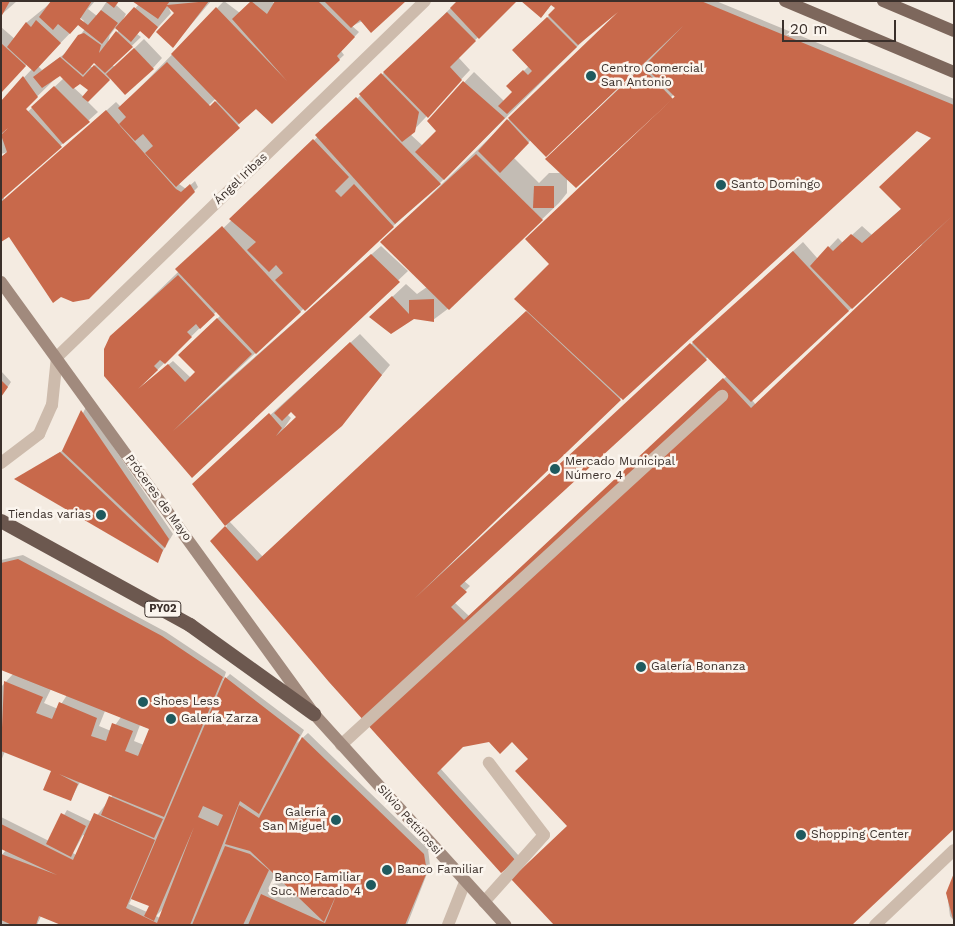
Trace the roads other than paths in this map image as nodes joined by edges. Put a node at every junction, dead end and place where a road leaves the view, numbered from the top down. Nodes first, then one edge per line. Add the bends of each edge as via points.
1 (425, 1) edge
2 (785, 1) edge
3 (883, 1) edge
4 (954, 31) edge
5 (954, 72) edge
6 (1, 282) edge
7 (57, 357) junction
8 (722, 396) dead end
9 (1, 463) edge
10 (1, 521) edge
11 (1, 531) edge
12 (25, 533) junction
13 (314, 714) junction
14 (341, 745) junction
15 (489, 763) dead end
16 (954, 850) edge
17 (465, 882) junction
18 (484, 902) junction
19 (448, 925) edge
20 (505, 925) edge
21 (874, 925) edge

1 - 7 street, Ángel Iribas
2 - 5 main road
3 - 4 main road
6 - 7 main road, Próceres de Mayo
7 - 9 street via 52,405 39,434
7 - 13 main road, Próceres de Mayo
8 - 14 street
10 - 12 highway, PY02
11 - 12 highway
12 - 13 highway, PY02 via 190,625
13 - 14 main road, Silvio Pettirossi / PY02
14 - 17 main road, Silvio Pettirossi / PY02
15 - 18 street via 544,835
16 - 21 street
17 - 18 main road, Silvio Pettirossi / PY02
17 - 19 street
18 - 20 main road, Silvio Pettirossi / PY02

